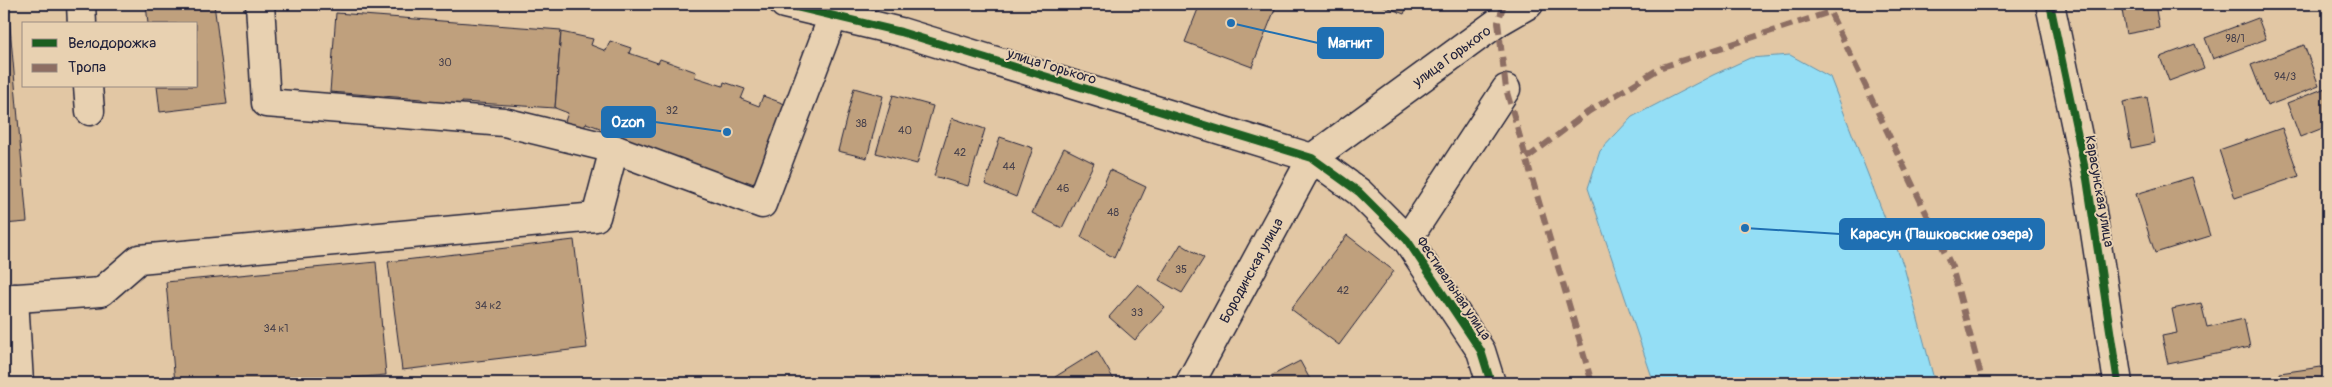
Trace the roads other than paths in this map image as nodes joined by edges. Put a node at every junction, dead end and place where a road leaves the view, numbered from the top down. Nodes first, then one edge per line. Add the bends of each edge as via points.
1 (80, 4) edge
2 (260, 4) edge
3 (784, 4) edge
4 (1529, 4) edge
5 (2050, 4) edge
6 (833, 16) junction
7 (82, 22) edge
8 (1506, 90) dead end
9 (614, 149) junction
10 (1312, 158) junction
11 (1407, 240) junction
12 (9, 299) edge
13 (19, 383) edge
14 (1190, 383) edge
15 (1491, 383) edge
16 (2118, 383) edge

1 - 7 street
2 - 9 street via 266,103 504,122
3 - 6 street, улица Горького
4 - 10 street, улица Горького via 1498,22
5 - 16 street, Карасунская улица via 2087,179
6 - 9 street via 762,204
6 - 10 street, улица Горького via 901,32
8 - 11 street
9 - 12 street via 596,217 139,259 101,292
10 - 11 street, Фестивальная улица via 1359,192
10 - 14 street, Бородинская улица
11 - 15 street, Фестивальная улица via 1481,351
12 - 13 street

